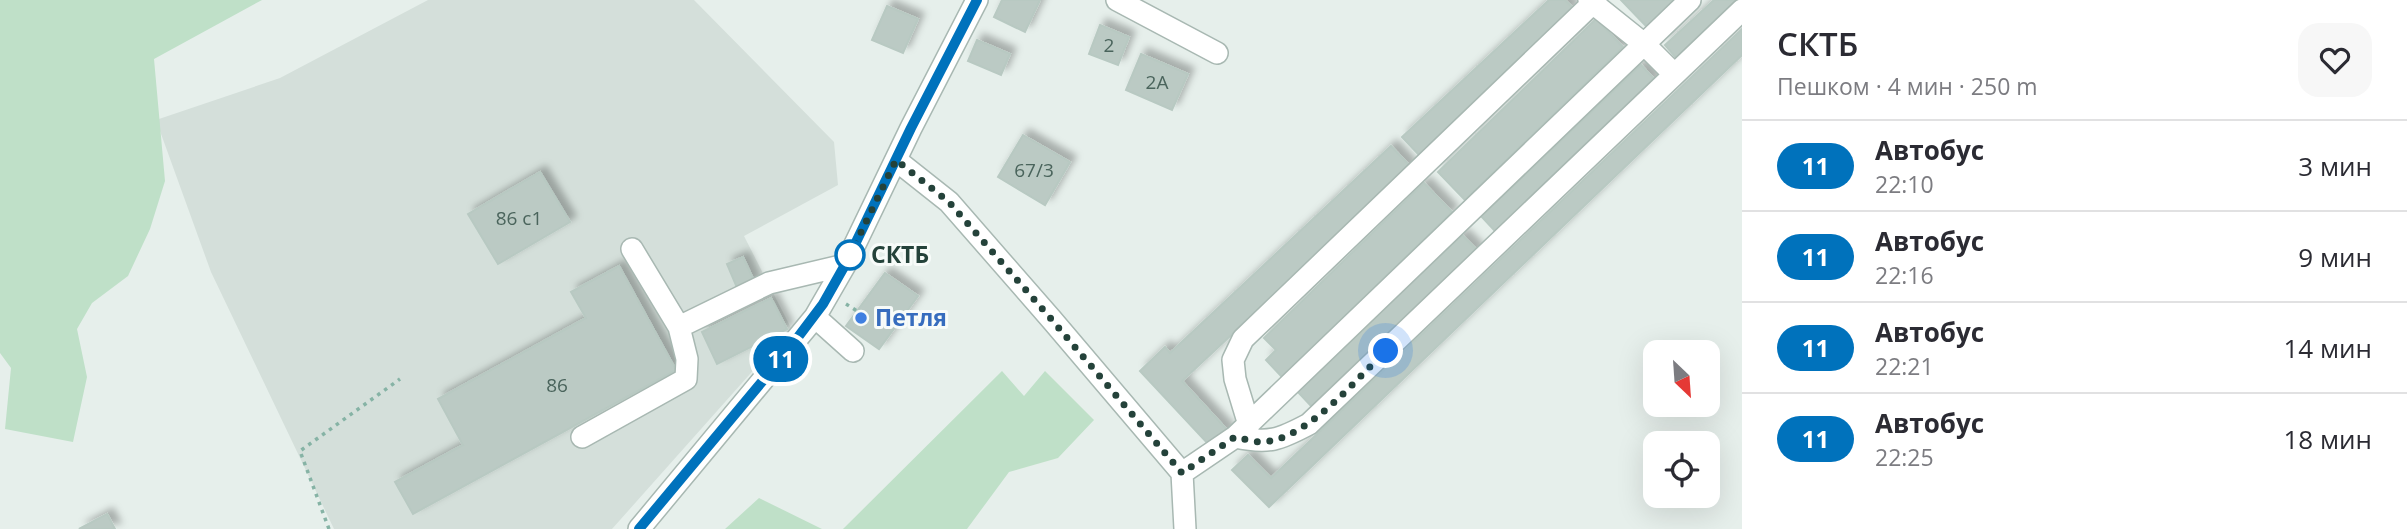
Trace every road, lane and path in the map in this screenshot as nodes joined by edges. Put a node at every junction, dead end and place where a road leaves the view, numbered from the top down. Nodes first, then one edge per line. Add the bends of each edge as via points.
1 (977, 0) edge
2 (1117, 0) edge
3 (1690, 0) edge
4 (1593, 1) edge
5 (1742, 10) edge
6 (1644, 44) junction
7 (1217, 53) dead end
8 (1674, 74) junction
9 (896, 160) junction
10 (632, 250) dead end
11 (845, 265) junction
12 (815, 317) junction
13 (679, 327) junction
14 (853, 351) dead end
15 (400, 379) dead end
16 (1242, 431) junction
17 (582, 437) dead end
18 (1182, 473) junction
19 (329, 529) edge
20 (639, 529) edge
21 (1185, 529) edge

1 - 9 street
2 - 7 street
3 - 6 street
4 - 6 street
4 - 16 street via 1243,339 1233,360
5 - 8 street
6 - 8 street
6 - 16 street
8 - 16 street via 1309,424 1285,437 1261,442
9 - 11 street
9 - 18 street via 949,202
10 - 13 street
11 - 12 street
11 - 13 street via 769,284
12 - 14 street
12 - 20 street
13 - 17 street via 687,359 686,379
15 - 19 path via 300,452
16 - 18 street
18 - 21 street

